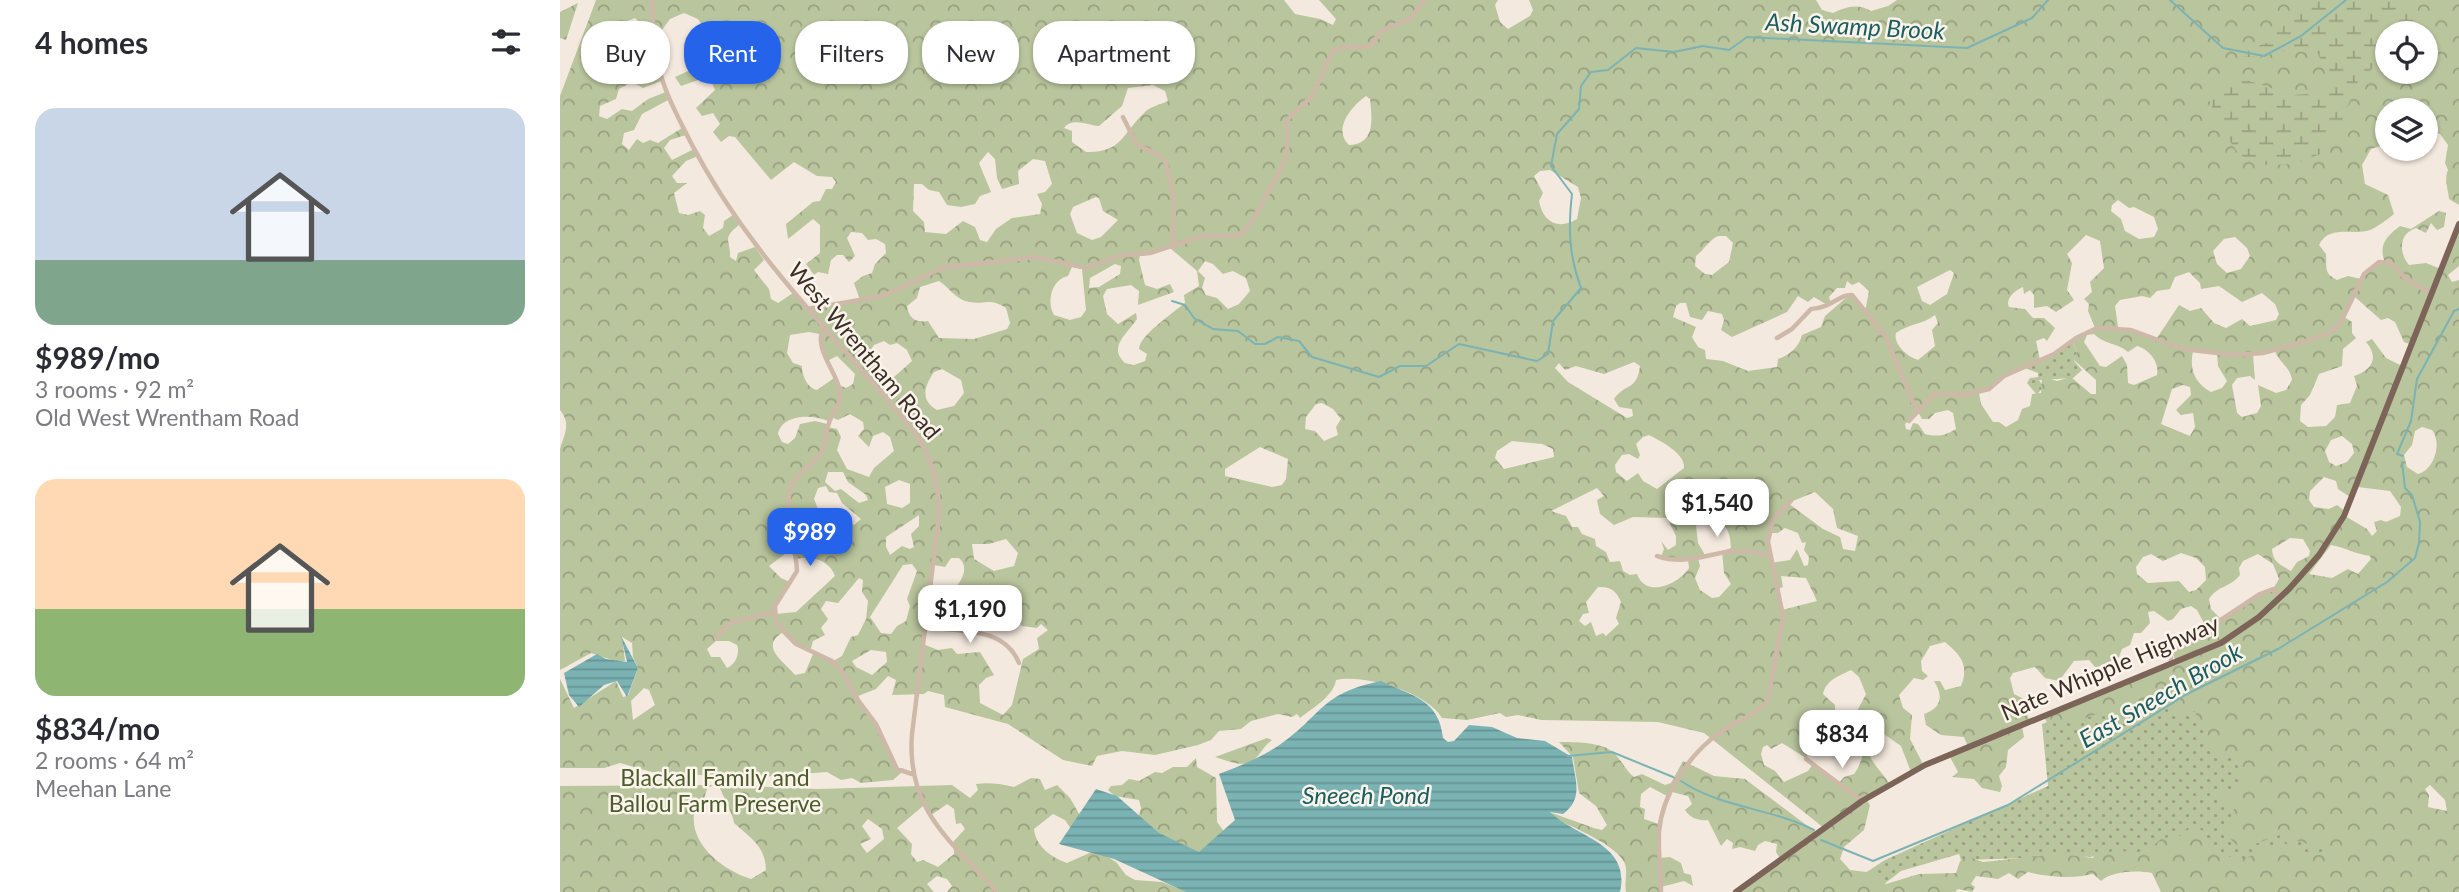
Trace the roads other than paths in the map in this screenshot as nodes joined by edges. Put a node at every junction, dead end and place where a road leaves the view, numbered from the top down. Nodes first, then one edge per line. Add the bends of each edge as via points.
1 (652, 0) edge
2 (1426, 0) edge
3 (1123, 117) dead end
4 (2459, 224) edge
5 (1173, 243) junction
6 (2433, 294) junction
7 (807, 309) junction
8 (824, 327) junction
9 (1777, 338) dead end
10 (1918, 412) junction
11 (1909, 421) dead end
12 (1791, 501) dead end
13 (1657, 556) dead end
14 (1769, 556) junction
15 (2282, 597) junction
16 (775, 612) junction
17 (925, 627) junction
18 (716, 638) dead end
19 (1019, 663) dead end
20 (2171, 665) junction
21 (1806, 759) dead end
22 (912, 775) junction
23 (1862, 801) junction
24 (997, 892) edge
25 (1661, 892) edge
26 (1736, 892) edge

1 - 7 street, West Wrentham Road via 657,62 680,122 748,237
2 - 5 street via 1410,19 1383,30 1369,47 1343,47 1329,55 1312,96 1287,119 1285,159 1255,220 1243,233
3 - 5 street via 1137,145 1160,155 1166,163 1174,198
4 - 6 main road, Nate Whipple Highway
5 - 7 street via 1087,268 1035,257 943,268 883,296
6 - 10 street via 2383,261 2364,274 2340,324 2314,339 2241,356 2191,351 2131,330 2093,329 2054,354 2004,376 1989,389 1965,395 1934,394
6 - 15 main road, Nate Whipple Highway via 2344,516 2319,555
7 - 8 street, West Wrentham Road
8 - 16 street via 821,343 839,401 829,420 823,450 791,486 788,521 797,571
8 - 17 street, West Wrentham Road via 913,430 934,468 939,516
9 - 10 street via 1811,309 1826,309 1852,295 1886,337
10 - 11 street
12 - 14 street via 1773,519
13 - 14 street via 1685,560 1734,549
14 - 25 street via 1783,615 1768,700 1712,738 1678,778 1660,829
15 - 20 main road, Nate Whipple Highway via 2221,643
15 - 20 street via 2273,589 2260,594 2171,653
16 - 18 street via 730,623
16 - 22 street via 781,629 796,644 839,666 876,723 897,769
17 - 19 street via 1000,638 1013,649
17 - 22 street, West Wrentham Road via 912,734
20 - 23 main road, Nate Whipple Highway via 1935,760
21 - 23 street
22 - 24 street, West Wrentham Road via 929,815
23 - 26 main road, Nate Whipple Highway

